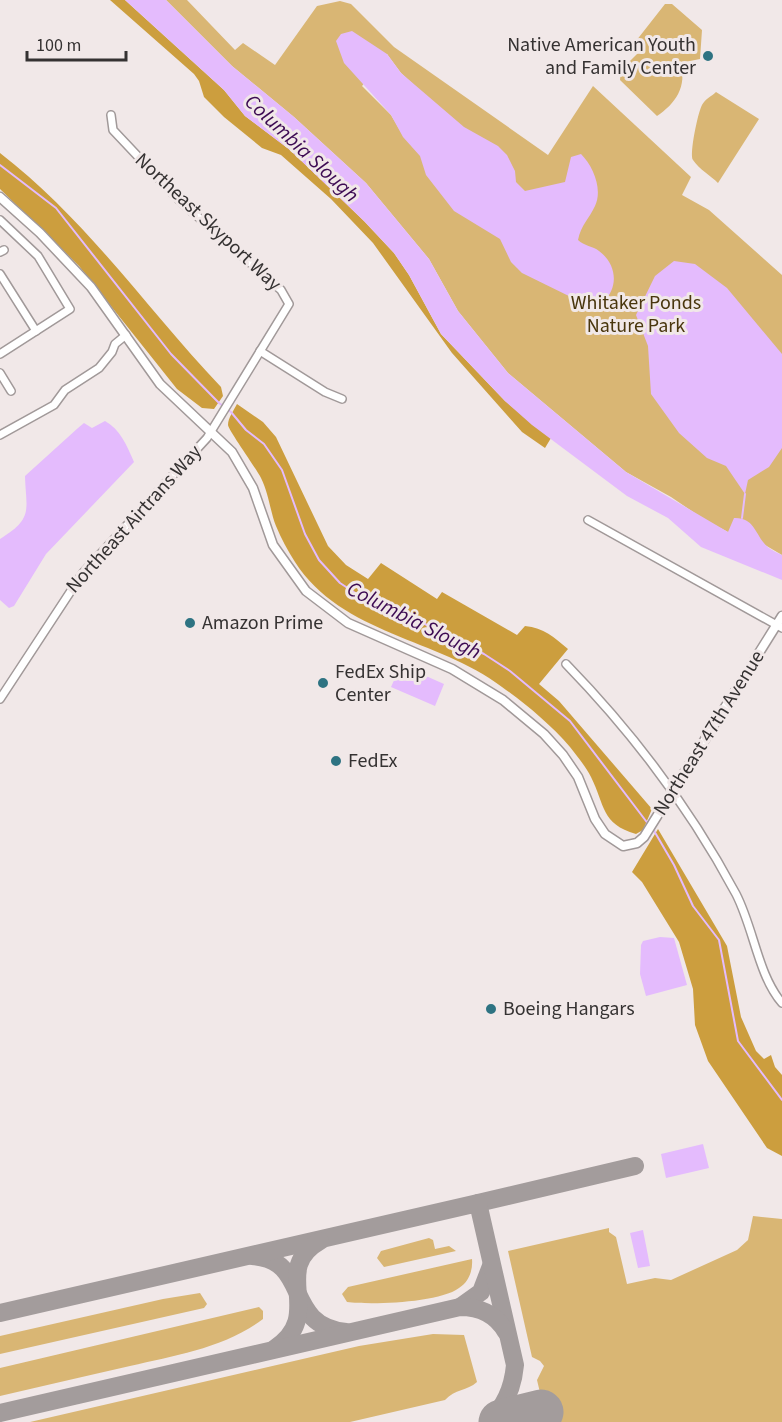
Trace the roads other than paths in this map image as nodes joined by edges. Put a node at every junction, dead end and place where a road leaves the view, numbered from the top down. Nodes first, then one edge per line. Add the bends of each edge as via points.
1 (111, 115) dead end
2 (0, 197) edge
3 (0, 220) edge
4 (0, 274) edge
5 (288, 300) joint
6 (36, 331) junction
7 (126, 335) junction
8 (260, 351) junction
9 (0, 354) edge
10 (0, 373) edge
11 (11, 391) dead end
12 (342, 399) dead end
13 (212, 430) junction
14 (0, 435) edge
15 (588, 520) dead end
16 (780, 622) edge
17 (566, 664) dead end
18 (0, 699) edge
19 (674, 789) junction
20 (782, 1003) edge

1 - 5 street, Northeast Skyport Way via 113,130 180,201
2 - 7 street via 83,277
3 - 6 street via 38,256 70,309
4 - 6 street
5 - 8 street, Northeast Airtrans Way via 288,307
6 - 9 street
7 - 13 street via 160,384
7 - 14 street via 99,368 65,390 54,405
8 - 12 street
8 - 13 street, Northeast Airtrans Way
10 - 11 street
13 - 18 street, Northeast Airtrans Way via 81,573
13 - 19 street, Northeast 47th Avenue via 244,468 273,545 306,591 348,622 452,669 514,708 569,762 601,830 619,844 632,845 647,832
15 - 16 street
16 - 19 street, Northeast 47th Avenue
17 - 19 street via 622,723
19 - 20 street via 740,902 762,968

